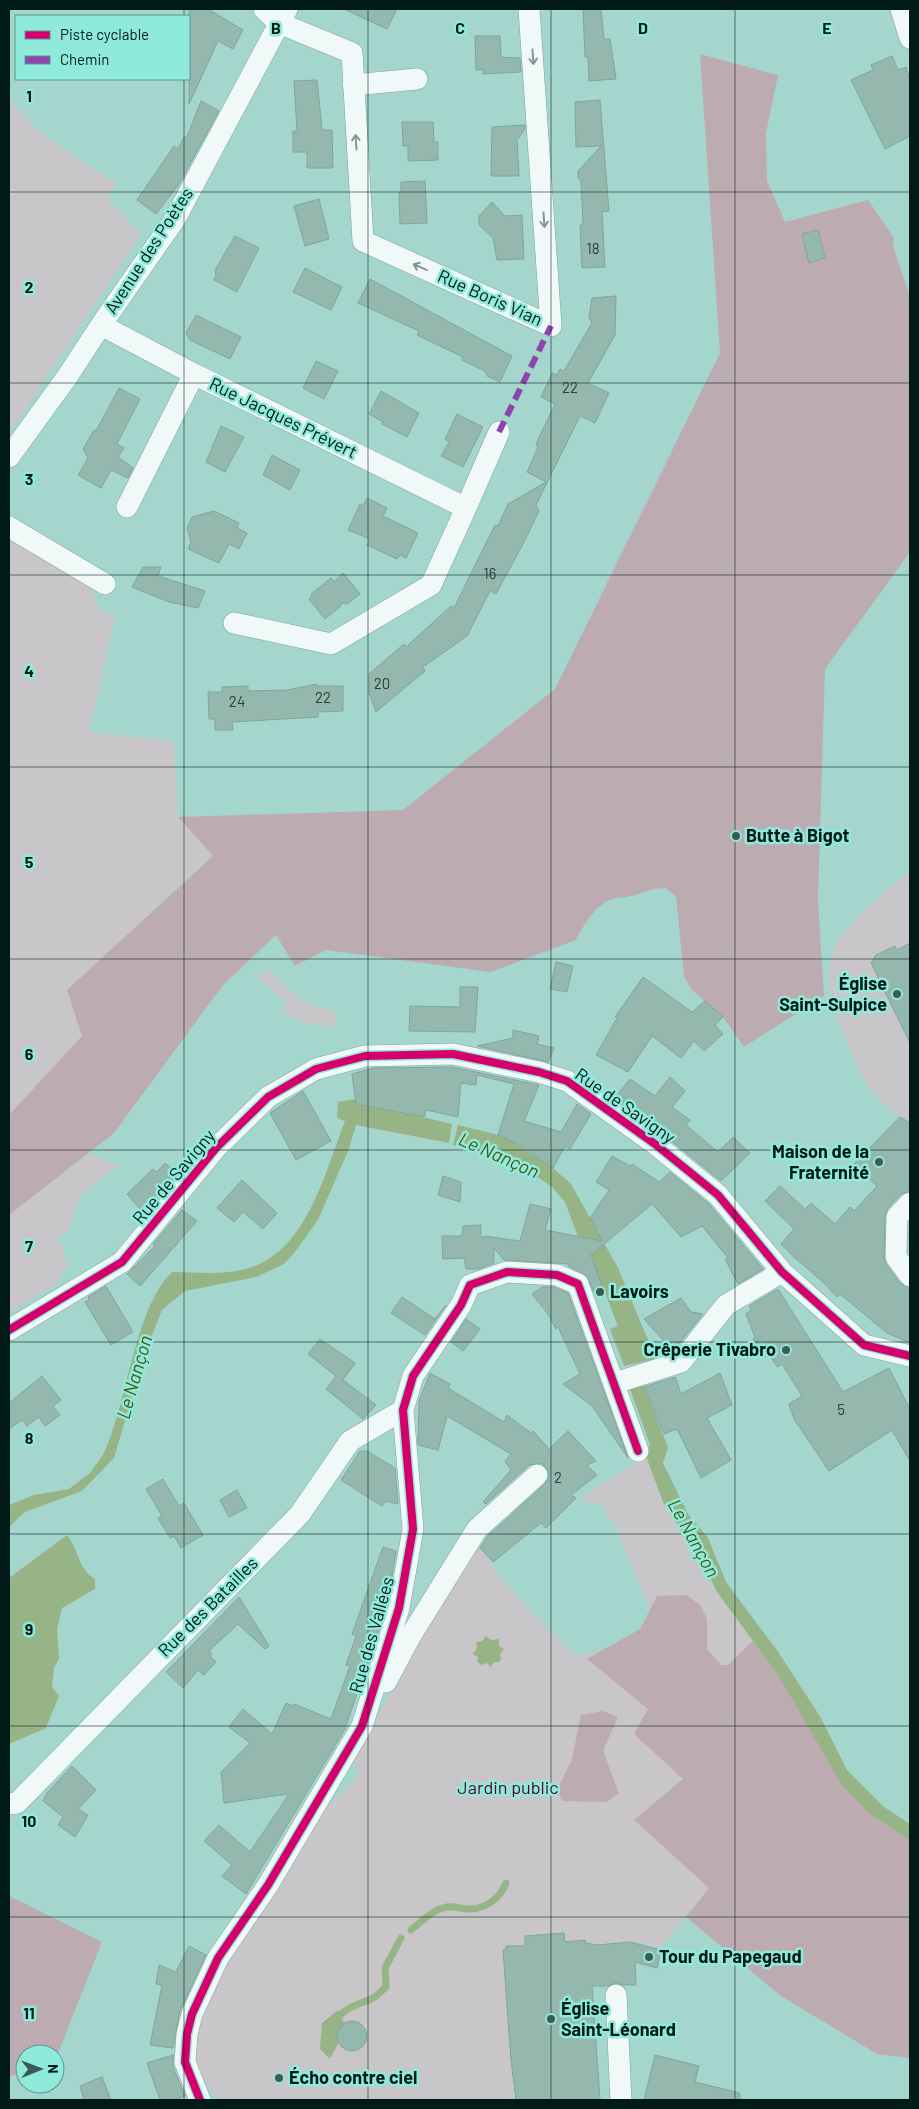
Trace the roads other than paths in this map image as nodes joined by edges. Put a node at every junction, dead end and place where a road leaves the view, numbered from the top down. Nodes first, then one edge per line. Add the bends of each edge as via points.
1 (529, 9) edge
2 (901, 9) edge
3 (277, 13) edge
4 (910, 38) edge
5 (416, 79) dead end
6 (353, 85) junction
7 (101, 325) junction
8 (194, 374) junction
9 (500, 432) dead end
10 (9, 457) edge
11 (127, 507) dead end
12 (466, 508) junction
13 (9, 527) edge
14 (105, 584) dead end
15 (234, 623) dead end
16 (910, 1203) edge
17 (778, 1268) junction
18 (910, 1276) edge
19 (9, 1330) edge
20 (910, 1356) edge
21 (620, 1381) junction
22 (403, 1410) junction
23 (638, 1451) dead end
24 (537, 1474) dead end
25 (362, 1726) junction
26 (9, 1804) edge
27 (616, 1996) dead end
28 (200, 2100) edge
29 (621, 2100) edge

1 -> 6 street, Rue Boris Vian via 551,326 363,241
2 - 4 street
3 - 6 street, Rue Boris Vian via 352,53
3 - 7 street, Avenue des Poètes via 175,218
5 - 6 street
7 - 8 street, Rue Jacques Prévert
7 - 10 street, Avenue des Poètes
8 - 11 street
8 - 12 street, Rue Jacques Prévert
9 - 12 street
12 - 15 street via 431,585 331,644
13 - 14 street
16 - 18 street via 897,1217 896,1257
17 - 19 street, Rue de Savigny via 718,1194 567,1081 462,1055 365,1056 316,1069 268,1097 216,1148 122,1262
17 - 20 street, Rue de Savigny via 864,1345
17 - 21 street via 726,1304 681,1362
21 - 22 street, Rue des Vallées via 578,1284 557,1275 507,1272 470,1285 462,1306 413,1376
21 - 23 street, Rue des Vallées
22 - 25 street, Rue des Vallées via 413,1528 399,1608
22 - 26 street, Rue des Batailles via 350,1441 300,1514 17,1802
24 - 25 street via 477,1529 410,1636
25 - 28 street, Rue des Vallées via 268,1885 218,1958 192,2014 185,2062
27 - 29 street

